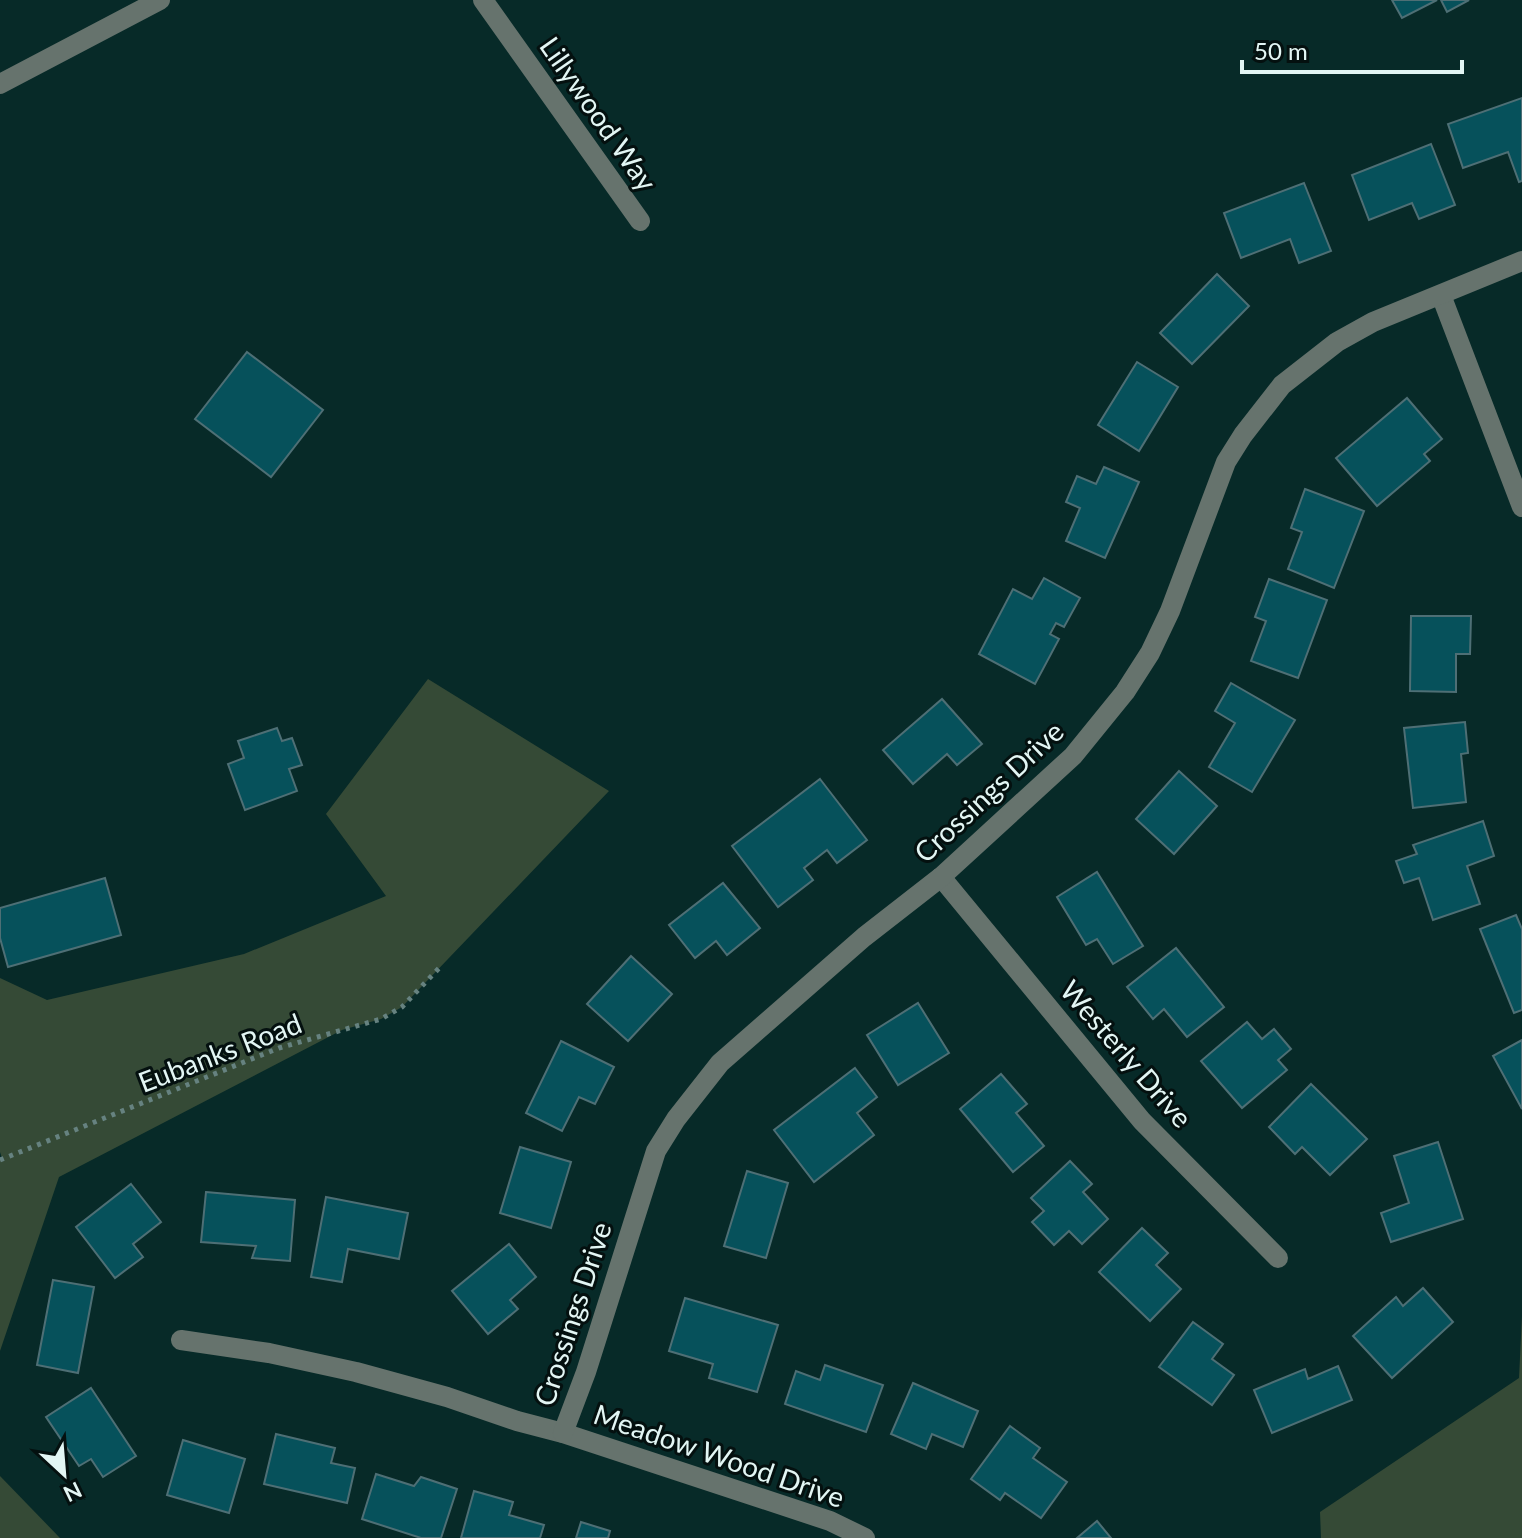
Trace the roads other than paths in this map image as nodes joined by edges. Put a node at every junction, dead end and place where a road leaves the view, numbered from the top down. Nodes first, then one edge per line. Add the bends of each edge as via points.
1 (160, 0) edge
2 (483, 0) edge
3 (0, 84) edge
4 (640, 221) dead end
5 (1522, 261) edge
6 (1441, 295) junction
7 (1522, 507) edge
8 (941, 877) junction
9 (1278, 1258) dead end
10 (181, 1340) dead end
11 (563, 1433) junction
12 (865, 1538) edge

1 - 3 street
2 - 4 street, Lillywood Way
5 - 6 street, Crossings Drive
6 - 7 street
6 - 8 street, Crossings Drive via 1337,342 1282,385 1226,462 1170,611 1125,692 1073,756
8 - 9 street, Westerly Drive via 1142,1121
8 - 11 street, Crossings Drive via 720,1063 676,1119 656,1151
10 - 11 street, Meadow Wood Drive via 356,1372
11 - 12 street, Meadow Wood Drive via 830,1521

